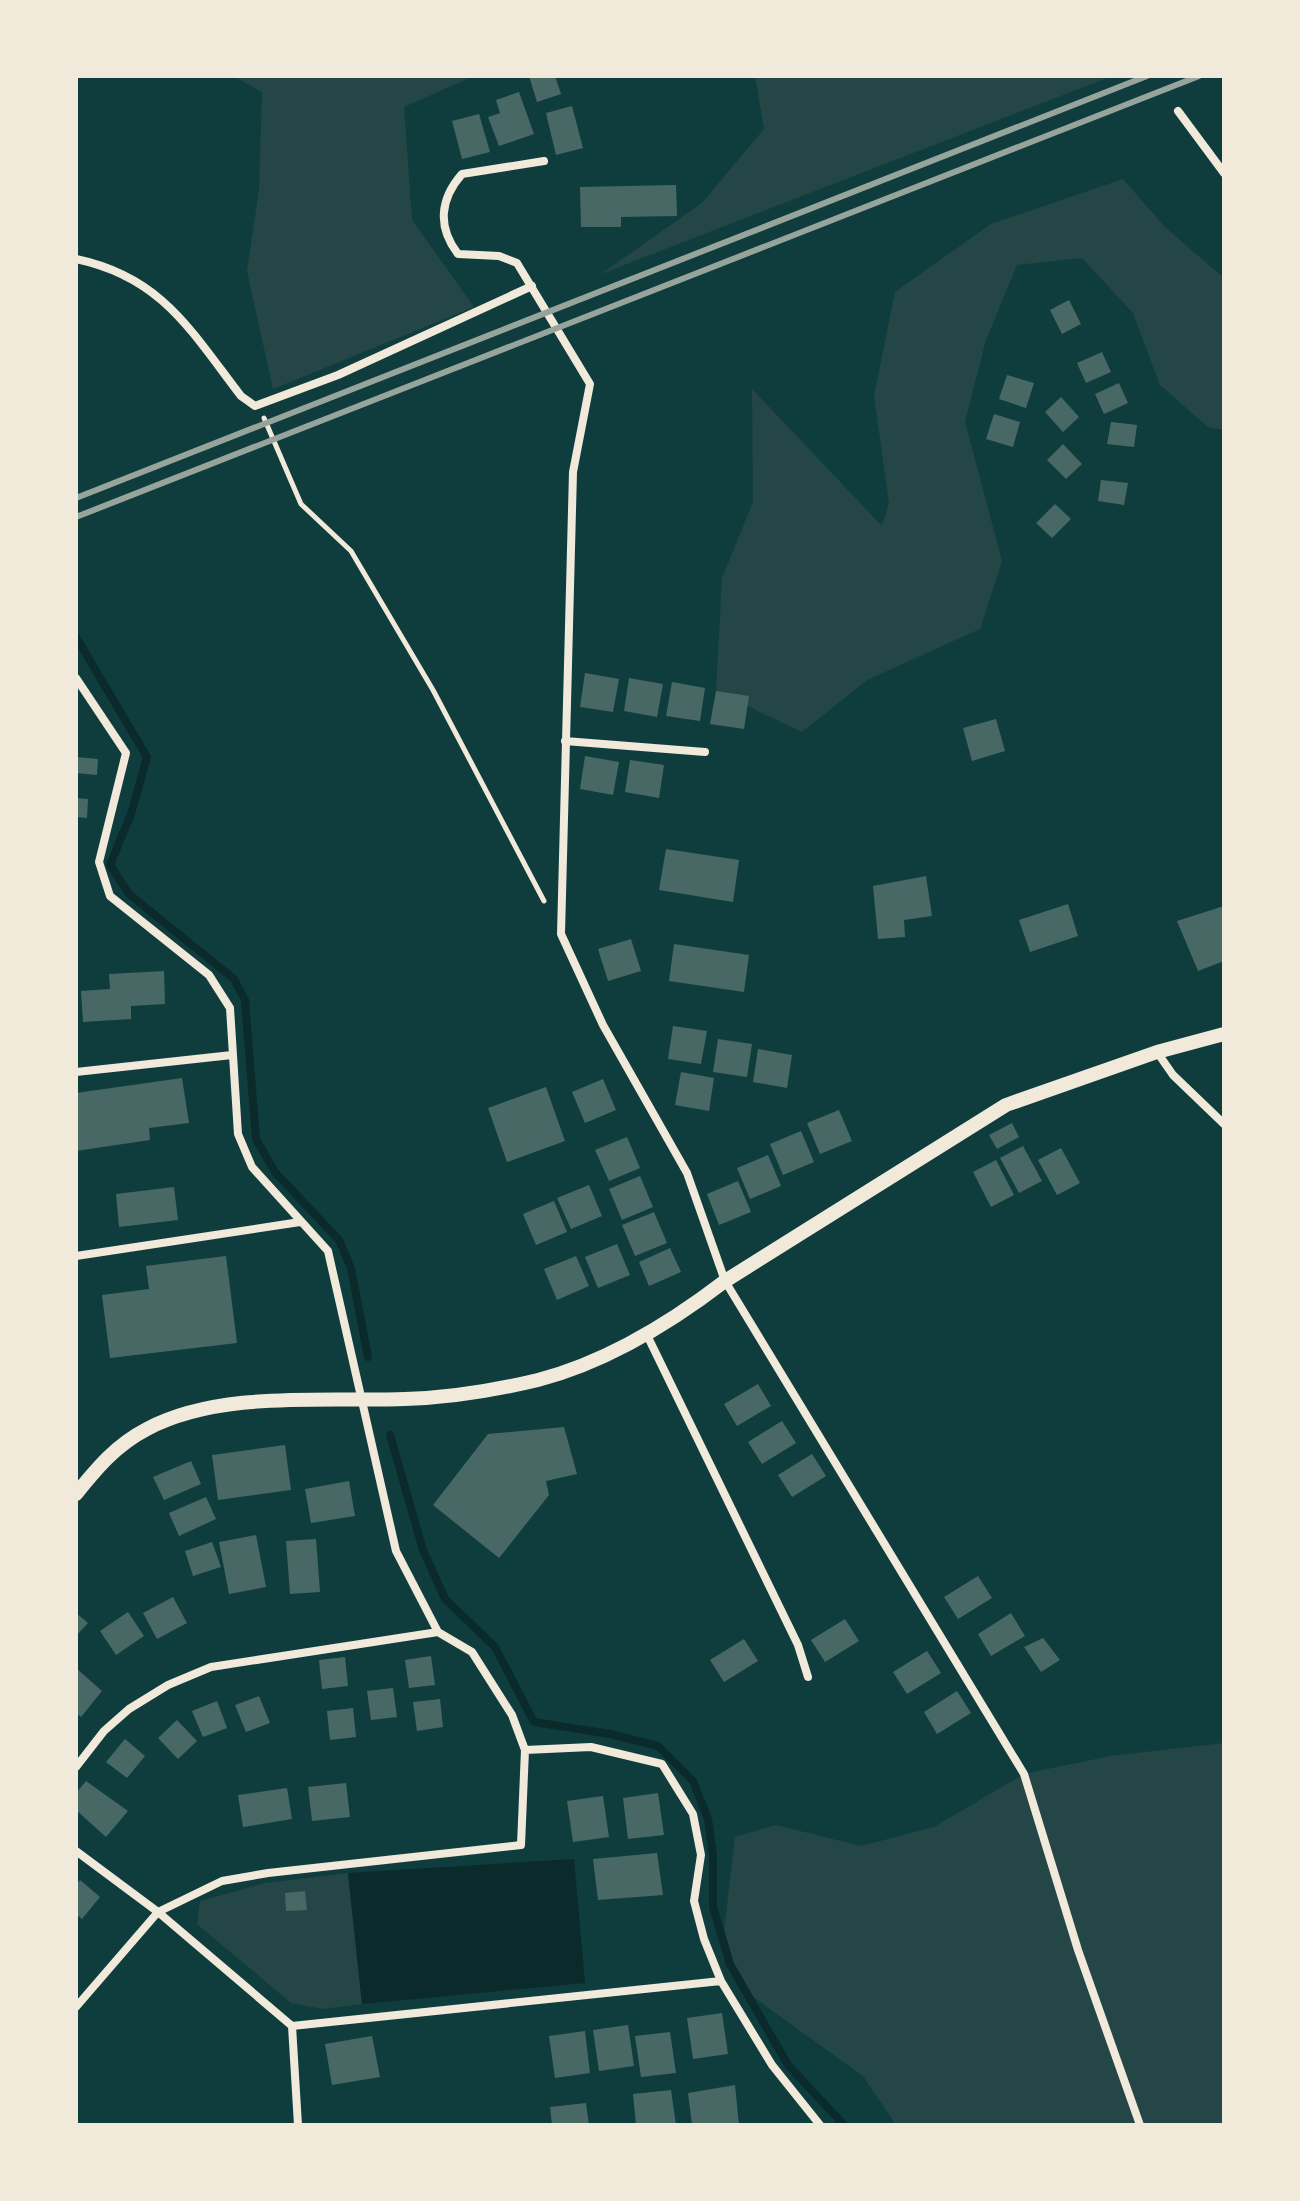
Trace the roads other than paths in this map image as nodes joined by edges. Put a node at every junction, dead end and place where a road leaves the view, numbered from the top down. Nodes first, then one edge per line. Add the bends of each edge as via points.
1 (1178, 111) dead end
2 (544, 161) dead end
3 (1224, 173) edge
4 (76, 259) edge
5 (532, 286) junction
6 (76, 678) edge
7 (565, 741) junction
8 (705, 752) dead end
9 (1224, 1034) edge
10 (1157, 1052) junction
11 (232, 1055) junction
12 (76, 1072) edge
13 (1224, 1124) edge
14 (300, 1222) junction
15 (76, 1256) edge
16 (725, 1281) junction
17 (646, 1333) junction
18 (359, 1398) junction
19 (76, 1494) edge
20 (438, 1632) junction
21 (808, 1677) dead end
22 (525, 1750) junction
23 (76, 1767) edge
24 (76, 1851) edge
25 (158, 1912) junction
26 (721, 1981) junction
27 (76, 2007) edge
28 (292, 2026) junction
29 (298, 2125) edge
30 (820, 2125) edge
31 (1140, 2125) edge

1 - 3 street
2 - 5 street via 462,174 444,200 448,241 458,254 499,256 517,263
4 - 5 street via 123,273 161,298 255,406 338,375
5 - 7 street via 590,384 573,472
6 - 11 street via 126,753 99,862 110,896 209,975 230,1008
7 - 8 street
7 - 16 street via 561,934 603,1025 687,1173
9 - 10 street
10 - 13 street
10 - 16 street via 1006,1105
11 - 12 street
11 - 14 street via 238,1134 252,1167
14 - 15 street
14 - 18 street via 328,1251
16 - 17 street
16 - 31 street via 1024,1774
17 - 18 street via 604,1358 537,1380 447,1395
17 - 21 street via 798,1645
18 - 19 street via 247,1403 195,1412 148,1428 110,1453
18 - 20 street via 396,1551
20 - 22 street via 472,1652 512,1715
20 - 23 street via 211,1667 129,1709
22 - 25 street via 521,1845 252,1875 222,1881
22 - 26 street via 591,1747 662,1764 693,1814 701,1855 694,1901
24 - 25 street
25 - 27 street
25 - 28 street
26 - 28 street
26 - 30 street via 772,2065
28 - 29 street

